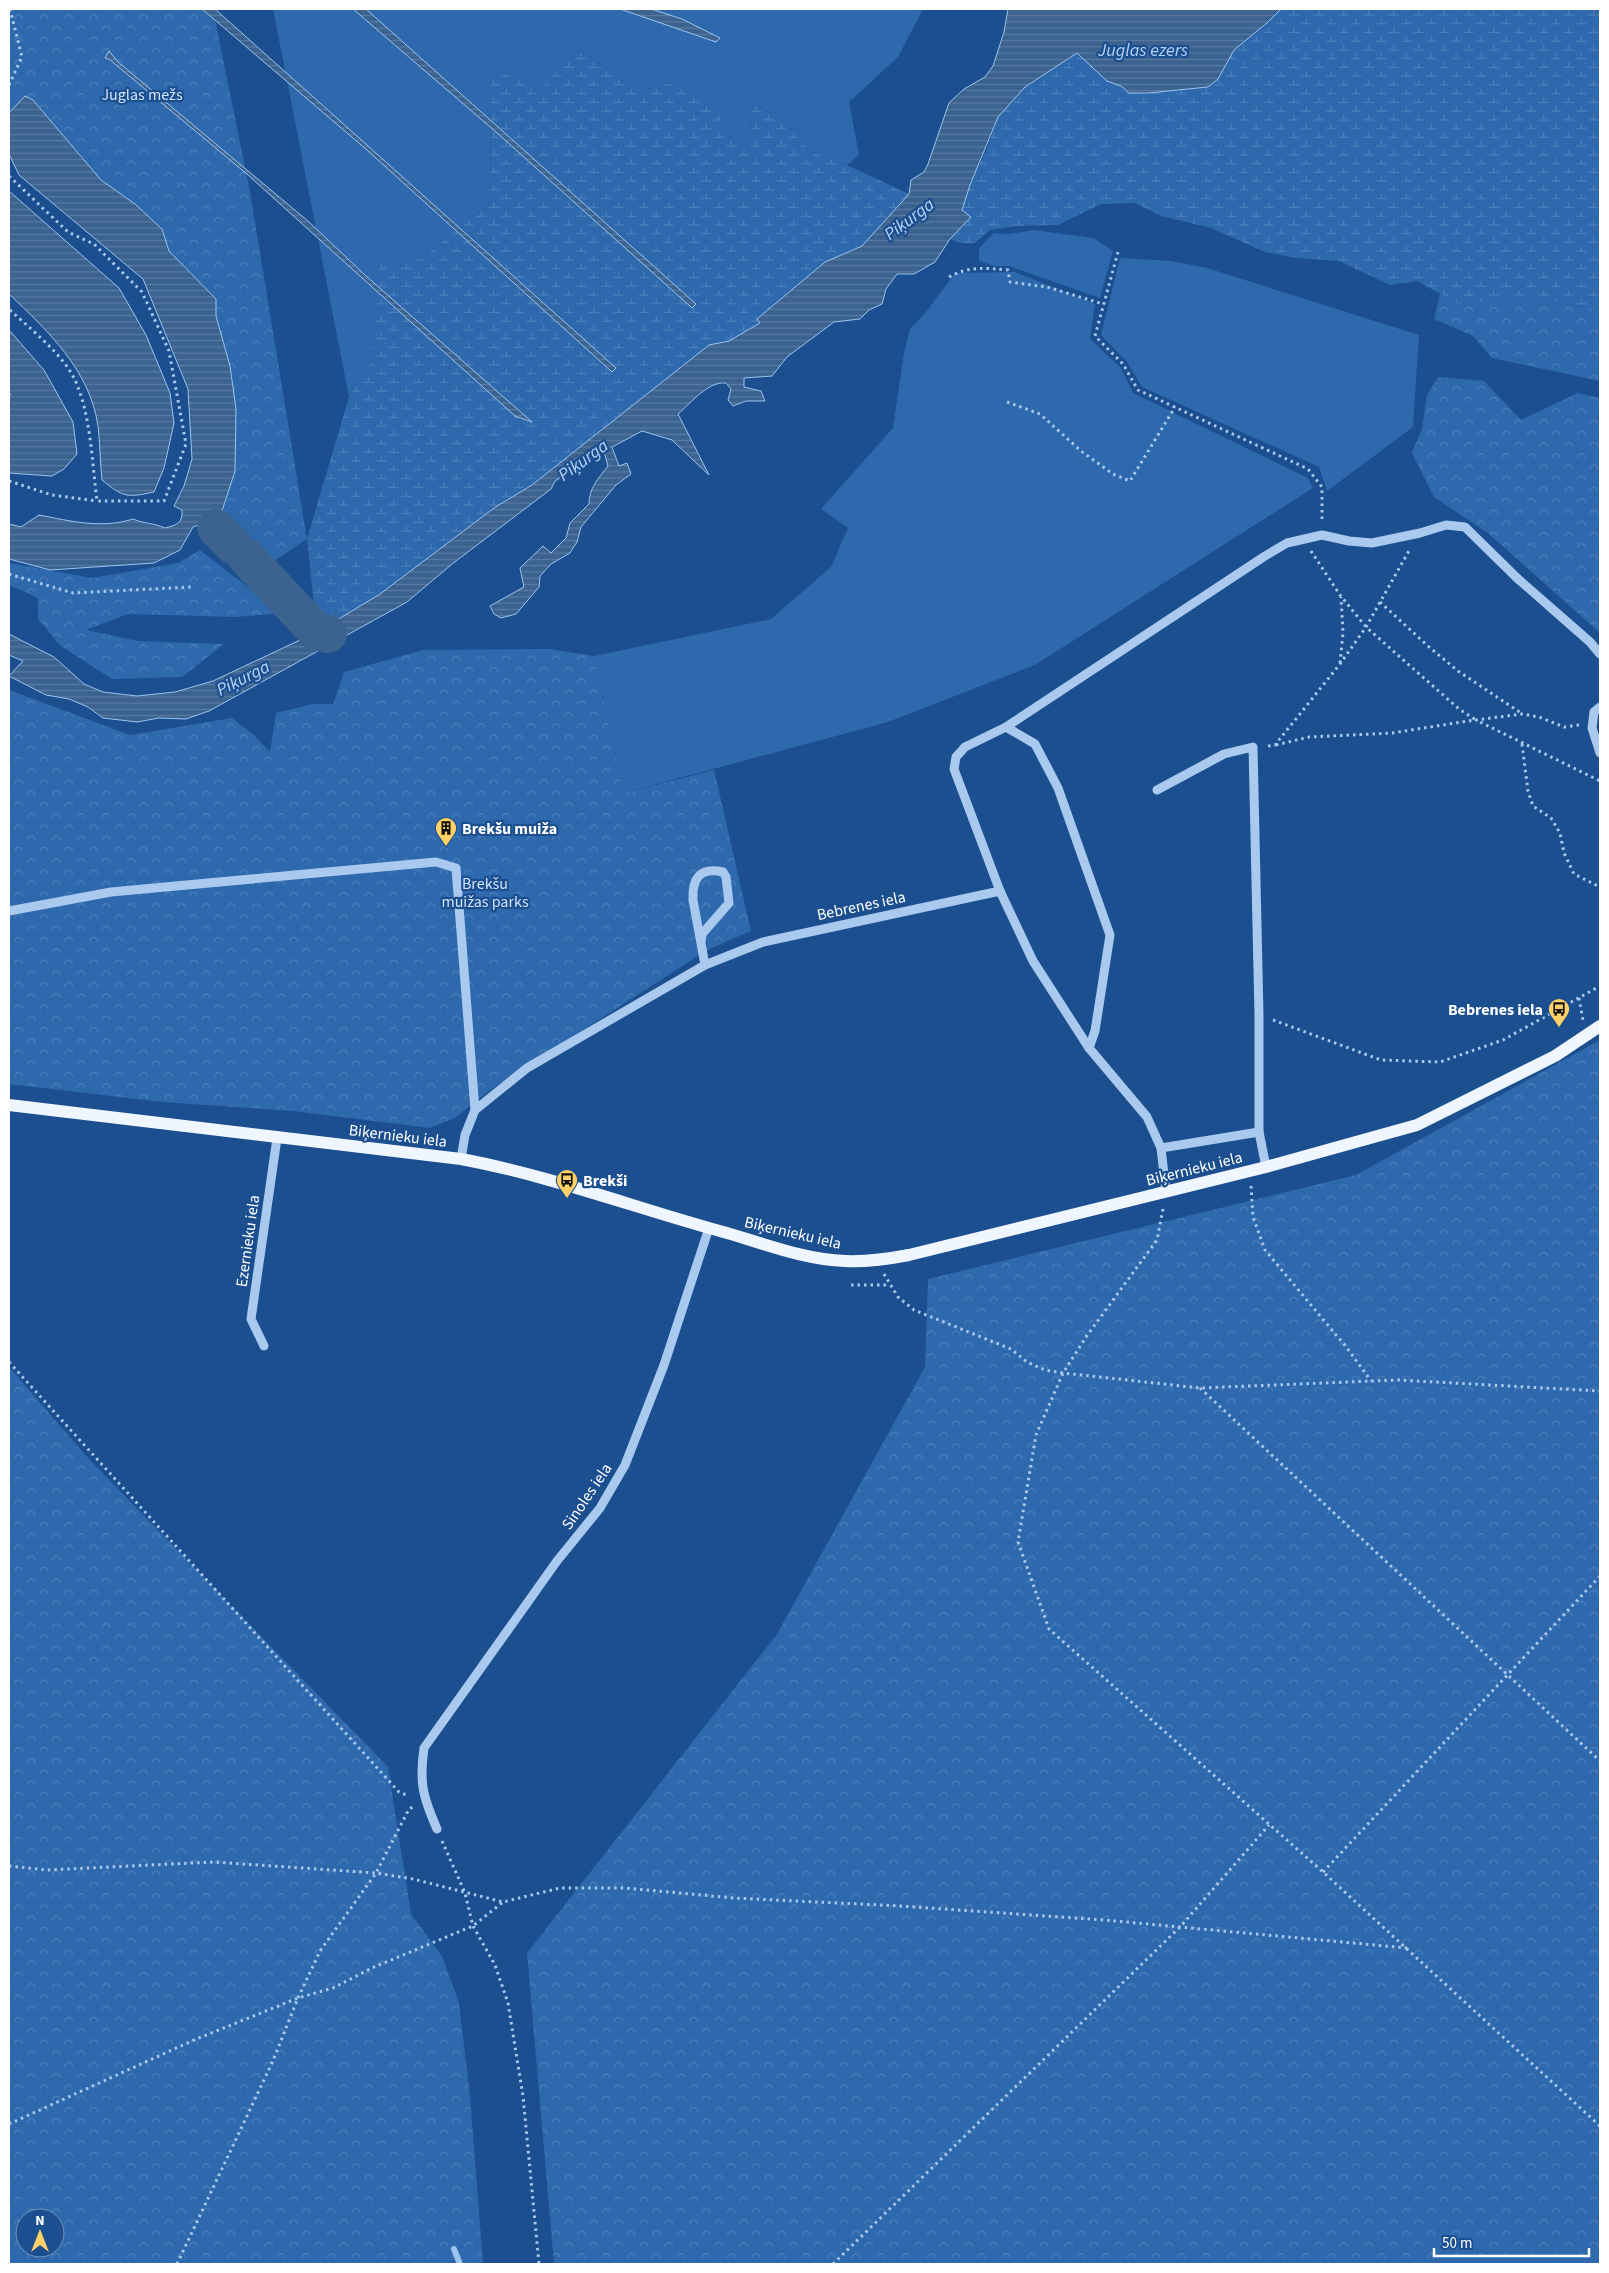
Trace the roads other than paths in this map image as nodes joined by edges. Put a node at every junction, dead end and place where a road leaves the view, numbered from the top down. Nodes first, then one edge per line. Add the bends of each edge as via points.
1 (1600, 654) edge
2 (1600, 706) edge
3 (1006, 727) junction
4 (1600, 753) edge
5 (1157, 790) dead end
6 (1000, 891) junction
7 (9, 911) edge
8 (700, 942) junction
9 (705, 965) junction
10 (1600, 1026) edge
11 (1089, 1048) junction
12 (9, 1105) edge
13 (476, 1110) junction
14 (1258, 1132) junction
15 (276, 1138) junction
16 (1161, 1148) junction
17 (461, 1159) junction
18 (1266, 1167) junction
19 (1166, 1192) junction
20 (709, 1228) junction
21 (264, 1346) dead end
22 (437, 1829) road end

1 - 3 street via 1465,527 1446,525 1372,544 1322,534 1287,543 1265,556
2 - 4 street via 1594,712 1592,728
3 - 6 street via 965,747 956,757 954,769
3 - 11 street via 1035,744 1058,788 1110,936 1095,1031
5 - 14 street via 1224,754 1253,747
6 - 9 street, Bebrenes iela via 763,942
6 - 11 street via 1033,961
7 - 13 street via 111,892 436,862 456,868
8 - 8 street via 693,900 694,880 702,873 722,872 726,877 729,903 702,934
8 - 9 street
9 - 13 street, Bebrenes iela via 527,1068
10 - 18 main road, Biķernieku iela via 1555,1056 1417,1124
11 - 16 street via 1148,1117
12 - 15 main road, Biķernieku iela
13 - 17 street, Bebrenes iela via 465,1134
14 - 16 street
14 - 18 street
15 - 17 main road, Biķernieku iela
15 - 21 street, Ezernieku iela via 251,1319
16 - 19 street
17 - 20 main road, Biķernieku iela via 507,1168
18 - 19 main road, Biķernieku iela
19 - 20 main road, Biķernieku iela via 876,1261 817,1258
20 - 22 street, Sinoles iela via 664,1365 625,1465 600,1508 557,1561 424,1748 420,1774 425,1801

